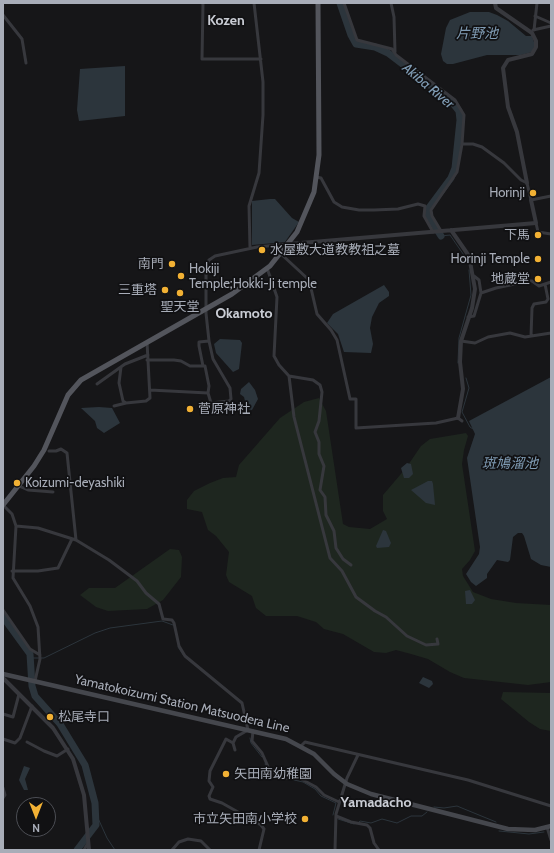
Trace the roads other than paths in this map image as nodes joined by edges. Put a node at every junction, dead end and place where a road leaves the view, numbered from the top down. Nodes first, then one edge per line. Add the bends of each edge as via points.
1 (202, 3) edge
2 (254, 3) edge
3 (318, 3) edge
4 (344, 3) edge
5 (391, 3) edge
6 (495, 3) edge
7 (537, 3) edge
8 (3, 15) edge
9 (535, 16) junction
10 (551, 23) edge
11 (551, 26) edge
12 (533, 31) junction
13 (395, 52) junction
14 (261, 59) junction
15 (26, 63) dead end
16 (462, 144) junction
17 (316, 177) junction
18 (527, 183) junction
19 (551, 196) edge
20 (531, 200) junction
21 (536, 223) junction
22 (451, 230) junction
23 (441, 231) junction
24 (433, 232) junction
25 (551, 234) edge
26 (289, 244) junction
27 (250, 248) junction
28 (281, 254) junction
29 (267, 268) junction
30 (474, 276) junction
31 (551, 282) edge
32 (545, 284) junction
33 (481, 293) junction
34 (206, 310) junction
35 (468, 317) junction
36 (551, 333) edge
37 (532, 336) junction
38 (210, 341) junction
39 (461, 341) junction
40 (147, 342) junction
41 (148, 355) junction
42 (147, 360) junction
43 (203, 366) junction
44 (121, 367) junction
45 (289, 376) junction
46 (97, 384) dead end
47 (150, 390) junction
48 (208, 393) junction
49 (126, 403) junction
50 (114, 406) dead end
51 (460, 419) joint
52 (48, 451) dead end
53 (18, 486) junction
54 (53, 492) dead end
55 (3, 505) edge
56 (16, 526) junction
57 (72, 539) junction
58 (76, 540) junction
59 (352, 564) dead end
60 (12, 571) junction
61 (3, 610) edge
62 (437, 639) dead end
63 (40, 655) junction
64 (3, 674) edge
65 (3, 678) edge
66 (35, 681) junction
67 (19, 694) junction
68 (32, 706) junction
69 (3, 714) edge
70 (251, 731) junction
71 (3, 739) edge
72 (27, 742) dead end
73 (233, 743) junction
74 (301, 746) junction
75 (68, 749) junction
76 (235, 750) dead end
77 (358, 755) junction
78 (345, 783) junction
79 (3, 788) edge
80 (3, 798) edge
81 (339, 802) junction
82 (551, 806) edge
83 (336, 816) junction
84 (549, 826) edge
85 (551, 840) edge
86 (88, 842) junction
87 (84, 850) edge
88 (89, 850) edge
89 (172, 850) edge
90 (210, 850) edge
91 (259, 850) edge
92 (335, 850) edge
93 (379, 850) edge

1 - 14 street via 202,58
2 - 14 street
3 - 17 main road via 319,155
4 - 13 street via 357,40
5 - 13 street
6 - 12 street via 496,8
7 - 9 street
8 - 15 street via 22,39
9 - 10 street
9 - 12 street
11 - 12 street
12 - 18 street via 536,40 534,51 528,56 508,60 503,68 508,107 517,132
13 - 16 street via 458,104 464,119
14 - 27 street via 264,115 259,173 249,206
16 - 18 street via 482,147
16 - 23 street via 457,172 431,210
17 - 24 street via 321,178 337,205 348,208 374,210 398,209 418,204 425,206 424,216
17 - 26 main road via 308,207
18 - 20 street
19 - 20 street
20 - 21 street
21 - 22 street
21 - 25 street via 538,232
22 - 23 street
22 - 30 street via 469,256
23 - 24 street
24 - 26 street
26 - 27 street
26 - 28 main road
27 - 34 street via 215,256 207,262
28 - 29 main road
28 - 51 street via 308,279 317,314 337,340 350,399 356,399 356,428
29 - 34 main road
29 - 45 street via 277,297 274,356
30 - 33 street via 479,280
30 - 35 street via 475,298
31 - 32 street
32 - 33 street via 539,286 529,281
32 - 37 street via 548,299 546,302 534,304 532,308
33 - 35 street via 474,316
34 - 38 street
34 - 40 main road
35 - 39 street
36 - 37 street
37 - 39 street via 510,333 488,337 475,343
38 - 43 street via 199,342
38 - 48 street via 213,359 228,383 231,399 213,404
39 - 51 street via 463,389
40 - 41 street
40 - 53 main road via 80,380 68,396 44,450
41 - 42 street
41 - 44 street
42 - 43 street via 178,360 190,366
42 - 47 street
43 - 48 street via 209,386
44 - 46 street
44 - 49 street via 119,384 123,401
45 - 59 street via 313,380 321,388 322,404 315,432 324,466 320,490 325,497 326,515 334,531 336,548 343,559
45 - 62 street via 294,417 330,558 342,571 356,597 386,617 406,636 426,645 438,644
47 - 48 street
47 - 49 street via 147,401
49 - 50 street
52 - 58 street via 62,449 67,453
53 - 54 street via 28,490
53 - 55 main road
55 - 56 street via 12,514
56 - 57 street via 38,528
56 - 60 street
57 - 58 street
57 - 60 street via 58,568
58 - 70 street via 134,579 159,604 163,618 174,623 179,646 185,656 242,703
60 - 63 street via 13,578 30,606 38,627
61 - 63 street via 30,649
63 - 66 street
64 - 66 main road, Yamatokoizumi Station Matsuodera Line
65 - 67 street
66 - 70 main road, Yamatokoizumi Station Matsuodera Line
67 - 68 street
67 - 69 street via 13,717
68 - 71 street via 20,738 15,742
68 - 75 street
70 - 73 street via 236,737
70 - 74 main road, Yamatokoizumi Station Matsuodera Line
70 - 81 street via 252,742 262,753 270,771 290,779 301,779
72 - 75 street via 57,756
73 - 76 street
73 - 91 street via 226,739 210,771 209,781 213,787 209,796 210,799 260,824 264,829
74 - 77 street via 305,742
74 - 78 main road, Yamatokoizumi Station Matsuodera Line via 314,754
75 - 86 street via 82,786
77 - 78 street
77 - 82 street via 468,780
78 - 81 street
78 - 84 main road, Yamatokoizumi Station Matsuodera Line via 371,794 502,828 527,830
79 - 80 street
81 - 83 street
83 - 92 street
83 - 93 street via 369,826 373,841
84 - 85 street
86 - 87 street
86 - 88 street
89 - 90 street via 179,842 191,839 204,843

